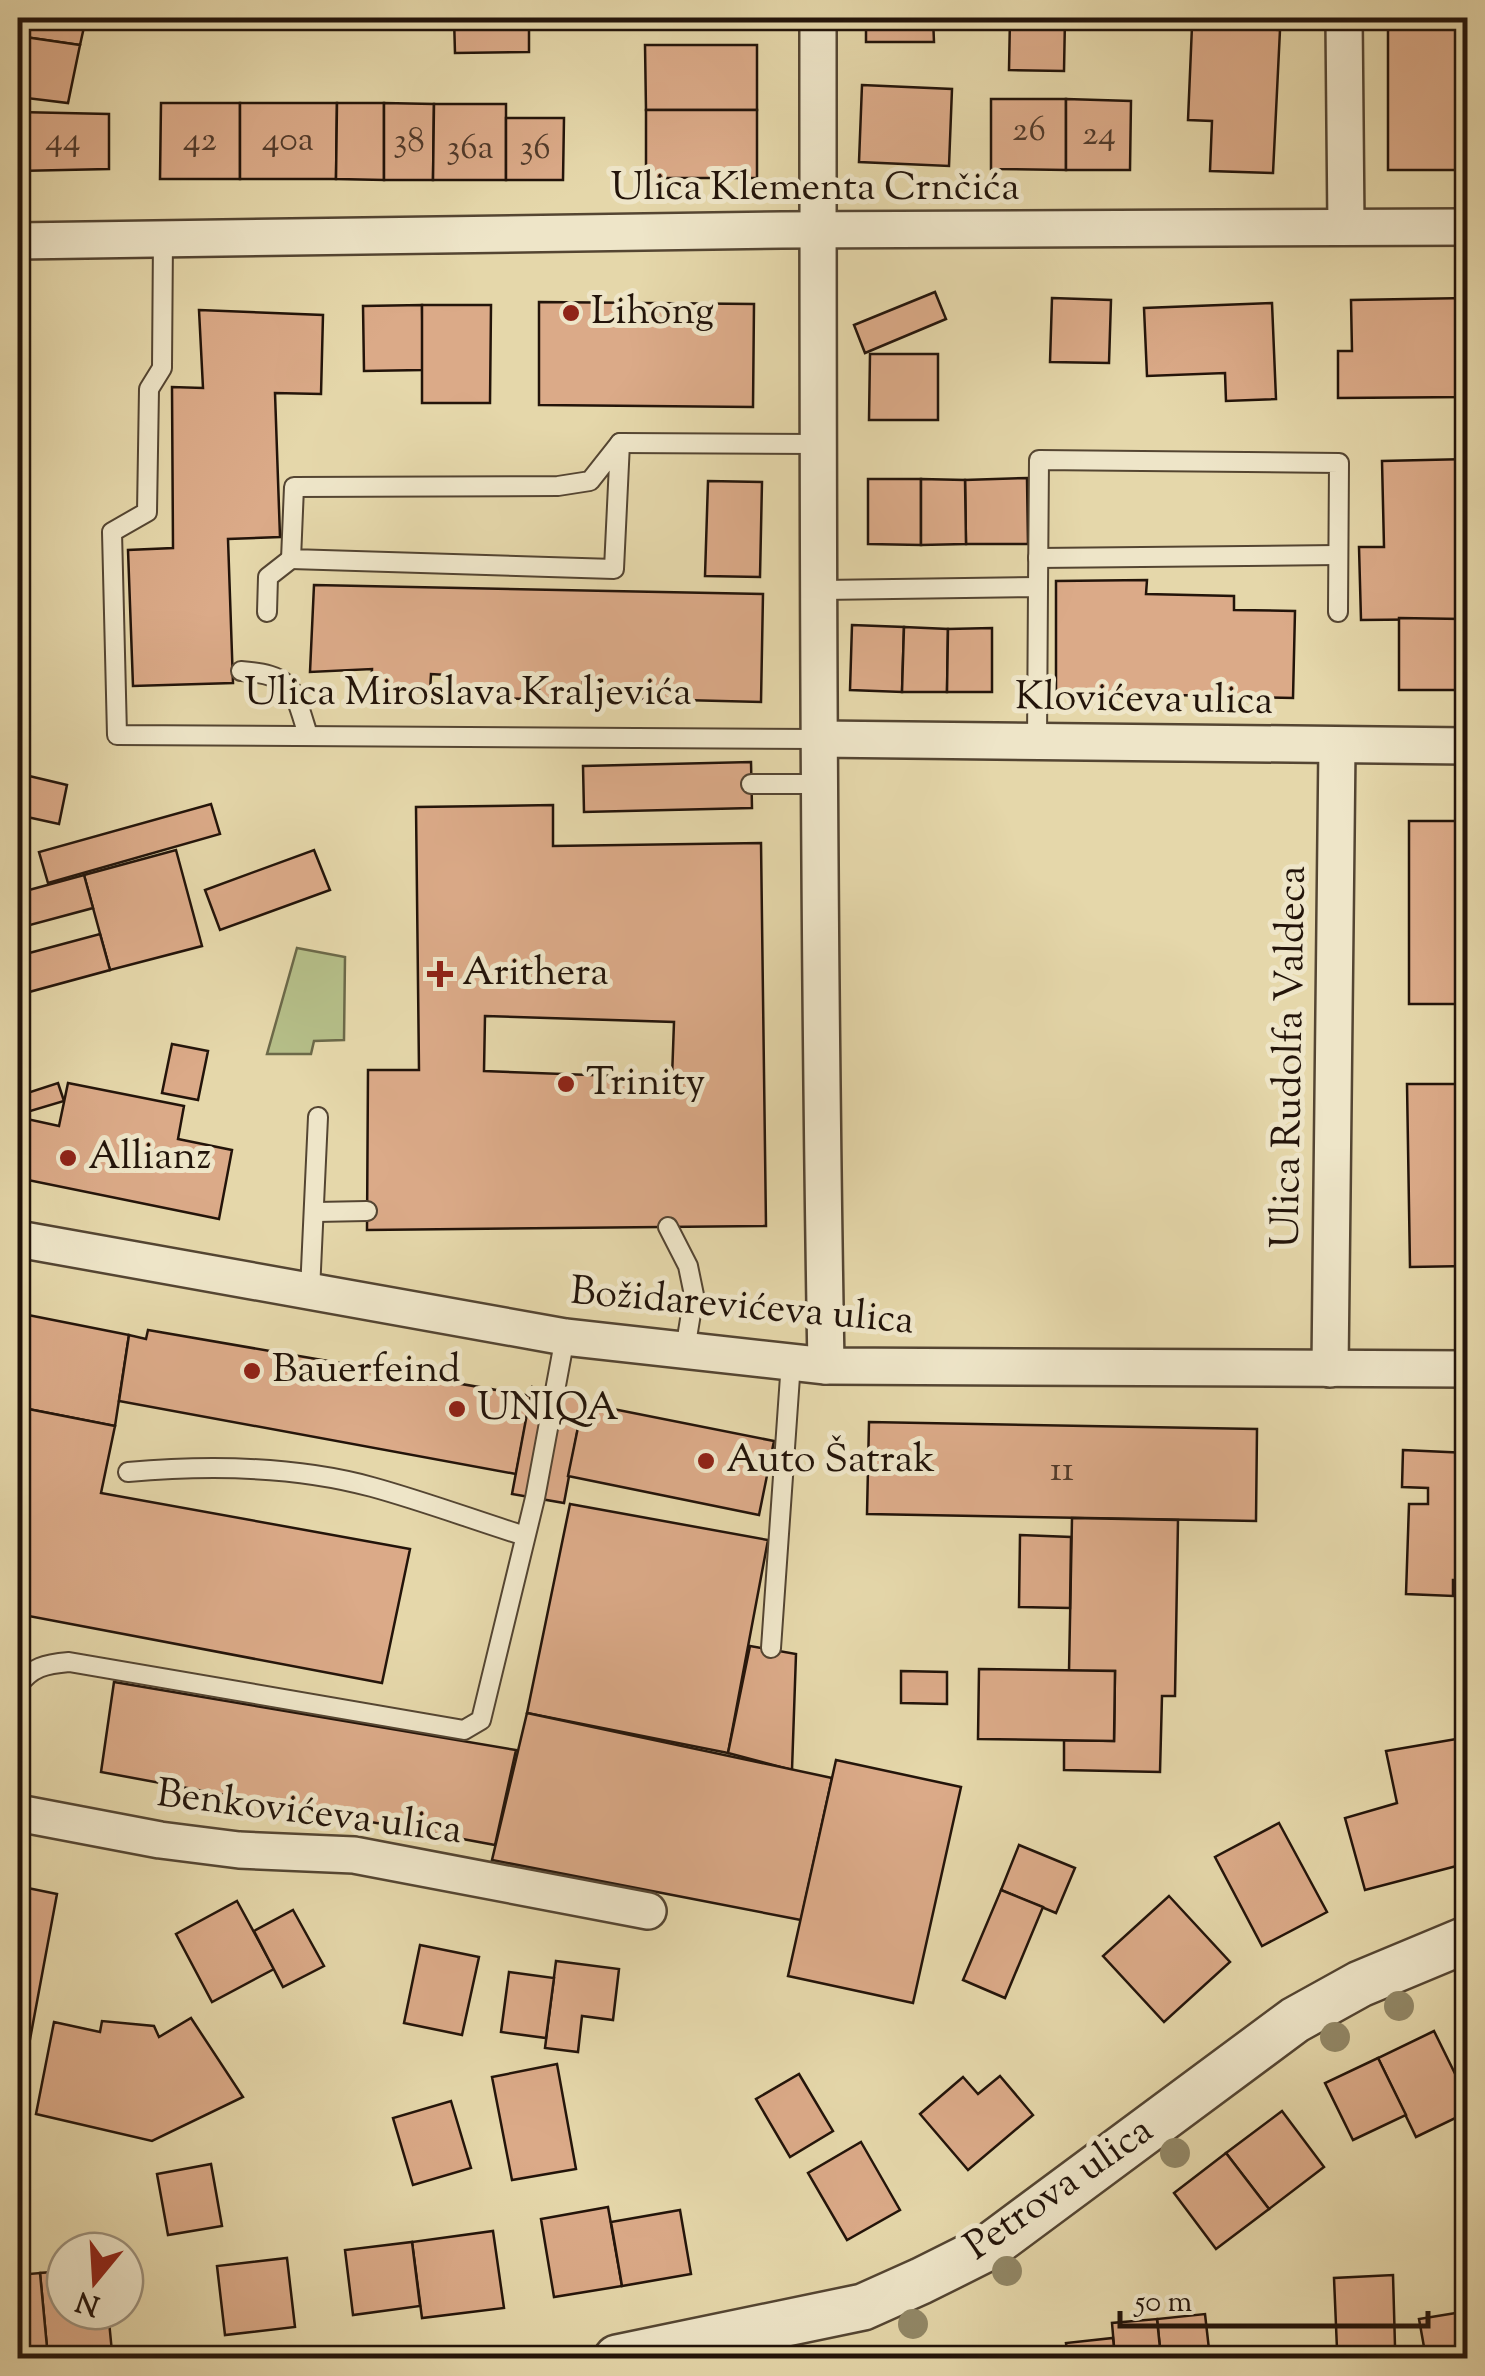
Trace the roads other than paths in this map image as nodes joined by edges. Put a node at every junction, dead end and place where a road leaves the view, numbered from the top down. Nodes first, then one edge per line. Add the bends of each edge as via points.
1 (818, 18) edge
2 (1344, 18) edge
3 (1468, 227) edge
4 (1346, 228) junction
5 (818, 231) junction
6 (163, 238) junction
7 (18, 241) edge
8 (620, 442) junction
9 (816, 444) junction
10 (1338, 555) junction
11 (1038, 558) junction
12 (292, 559) junction
13 (1038, 587) junction
14 (822, 590) junction
15 (267, 612) dead end
16 (1338, 612) dead end
17 (241, 672) dead end
18 (308, 735) junction
19 (818, 738) junction
20 (1037, 741) junction
21 (1337, 746) junction
22 (1468, 746) edge
23 (751, 784) dead end
24 (820, 784) junction
25 (318, 1117) dead end
26 (367, 1211) dead end
27 (316, 1212) junction
28 (668, 1227) dead end
29 (18, 1239) edge
30 (310, 1291) junction
31 (565, 1337) junction
32 (684, 1350) junction
33 (790, 1362) junction
34 (826, 1366) junction
35 (1330, 1369) junction
36 (1468, 1369) edge
37 (128, 1472) dead end
38 (525, 1536) junction
39 (771, 1648) dead end
40 (18, 1686) edge
41 (18, 1813) edge
42 (648, 1911) dead end
43 (1468, 1939) edge
44 (617, 2358) edge

1 - 5 street
2 - 4 street
3 - 4 street, Ulica Klementa Crnčića
4 - 5 street, Ulica Klementa Crnčića
5 - 6 street, Ulica Klementa Crnčića
5 - 9 street
6 - 7 street, Ulica Klementa Crnčića
6 - 18 lane, Ulica Miroslava Kraljevića via 162,368 149,389 147,512 112,532 117,734
8 - 9 lane
8 - 12 lane via 590,481 558,486 294,487
8 - 12 lane via 614,569
9 - 14 street
10 - 11 lane
10 - 11 lane via 1338,463 1039,460
10 - 16 lane
11 - 13 lane
12 - 15 lane via 268,577
13 - 14 lane
13 - 20 lane
14 - 19 street
17 - 18 lane via 276,674 293,688
18 - 19 lane, Ulica Miroslava Kraljevića
19 - 20 street, Klovićeva ulica
19 - 24 street
20 - 21 street, Klovićeva ulica
21 - 22 street, Klovićeva ulica
21 - 35 street, Ulica Rudolfa Valdeca
23 - 24 lane
24 - 34 street
25 - 27 lane
26 - 27 lane
27 - 30 lane
28 - 32 lane via 694,1295
29 - 30 street, Božidarevićeva ulica
30 - 31 street, Božidarevićeva ulica
31 - 32 street, Božidarevićeva ulica
31 - 38 lane
32 - 33 street, Božidarevićeva ulica
33 - 34 street, Božidarevićeva ulica
33 - 39 lane
34 - 35 street, Božidarevićeva ulica
35 - 36 street, Božidarevićeva ulica
37 - 38 lane via 245,1470 325,1478
38 - 40 lane via 481,1720 464,1730 69,1662 43,1664
41 - 42 street, Benkovićeva ulica via 239,1850 354,1855
43 - 44 street, Petrova ulica via 1360,1984 1295,2020 989,2246 921,2281 863,2307

